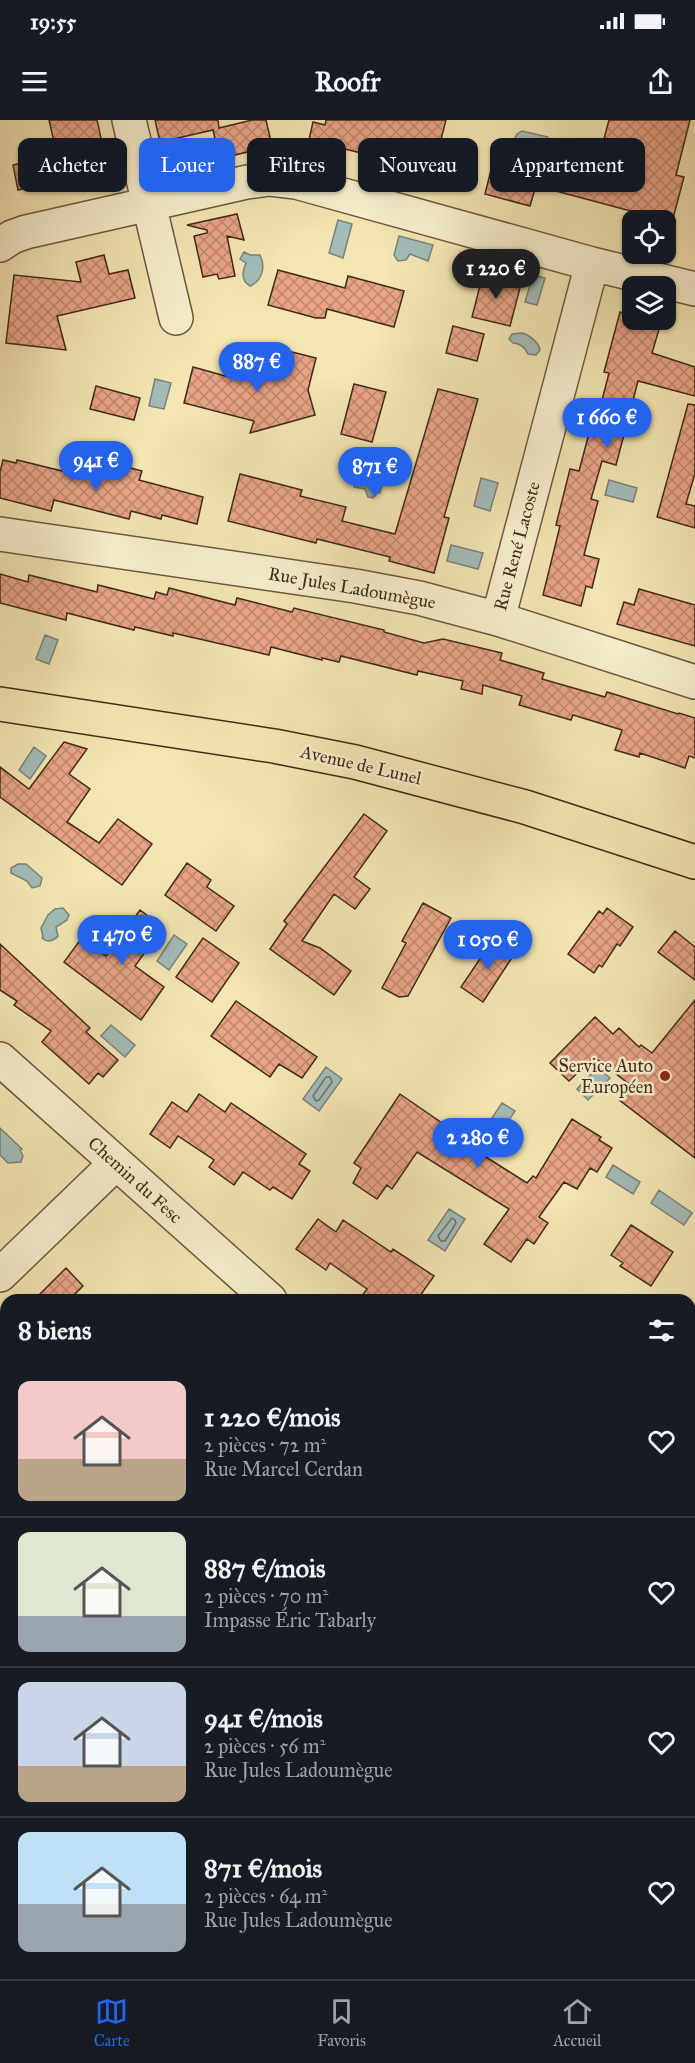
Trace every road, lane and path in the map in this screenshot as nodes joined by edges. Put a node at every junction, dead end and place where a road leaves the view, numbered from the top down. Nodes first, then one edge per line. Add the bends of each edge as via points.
1 (129, 120) edge
2 (148, 205) junction
3 (0, 245) edge
4 (592, 264) junction
5 (693, 279) edge
6 (176, 318) dead end
7 (0, 534) edge
8 (498, 619) junction
9 (695, 682) edge
10 (6, 706) edge
11 (695, 862) edge
12 (0, 1059) edge
13 (116, 1163) junction
14 (0, 1275) edge
15 (263, 1294) edge

1 - 2 street
2 - 3 street via 26,232
2 - 4 street via 247,182 279,180
2 - 6 street
4 - 5 street
4 - 8 street, Rue René Lacoste
7 - 8 street, Rue Jules Ladoumègue via 355,586
8 - 9 street, Rue Jules Ladoumègue
10 - 11 main road, Avenue de Lunel via 263,744 355,762 525,807
12 - 13 street, Chemin du Fesc
13 - 14 street
13 - 15 street, Chemin du Fesc

